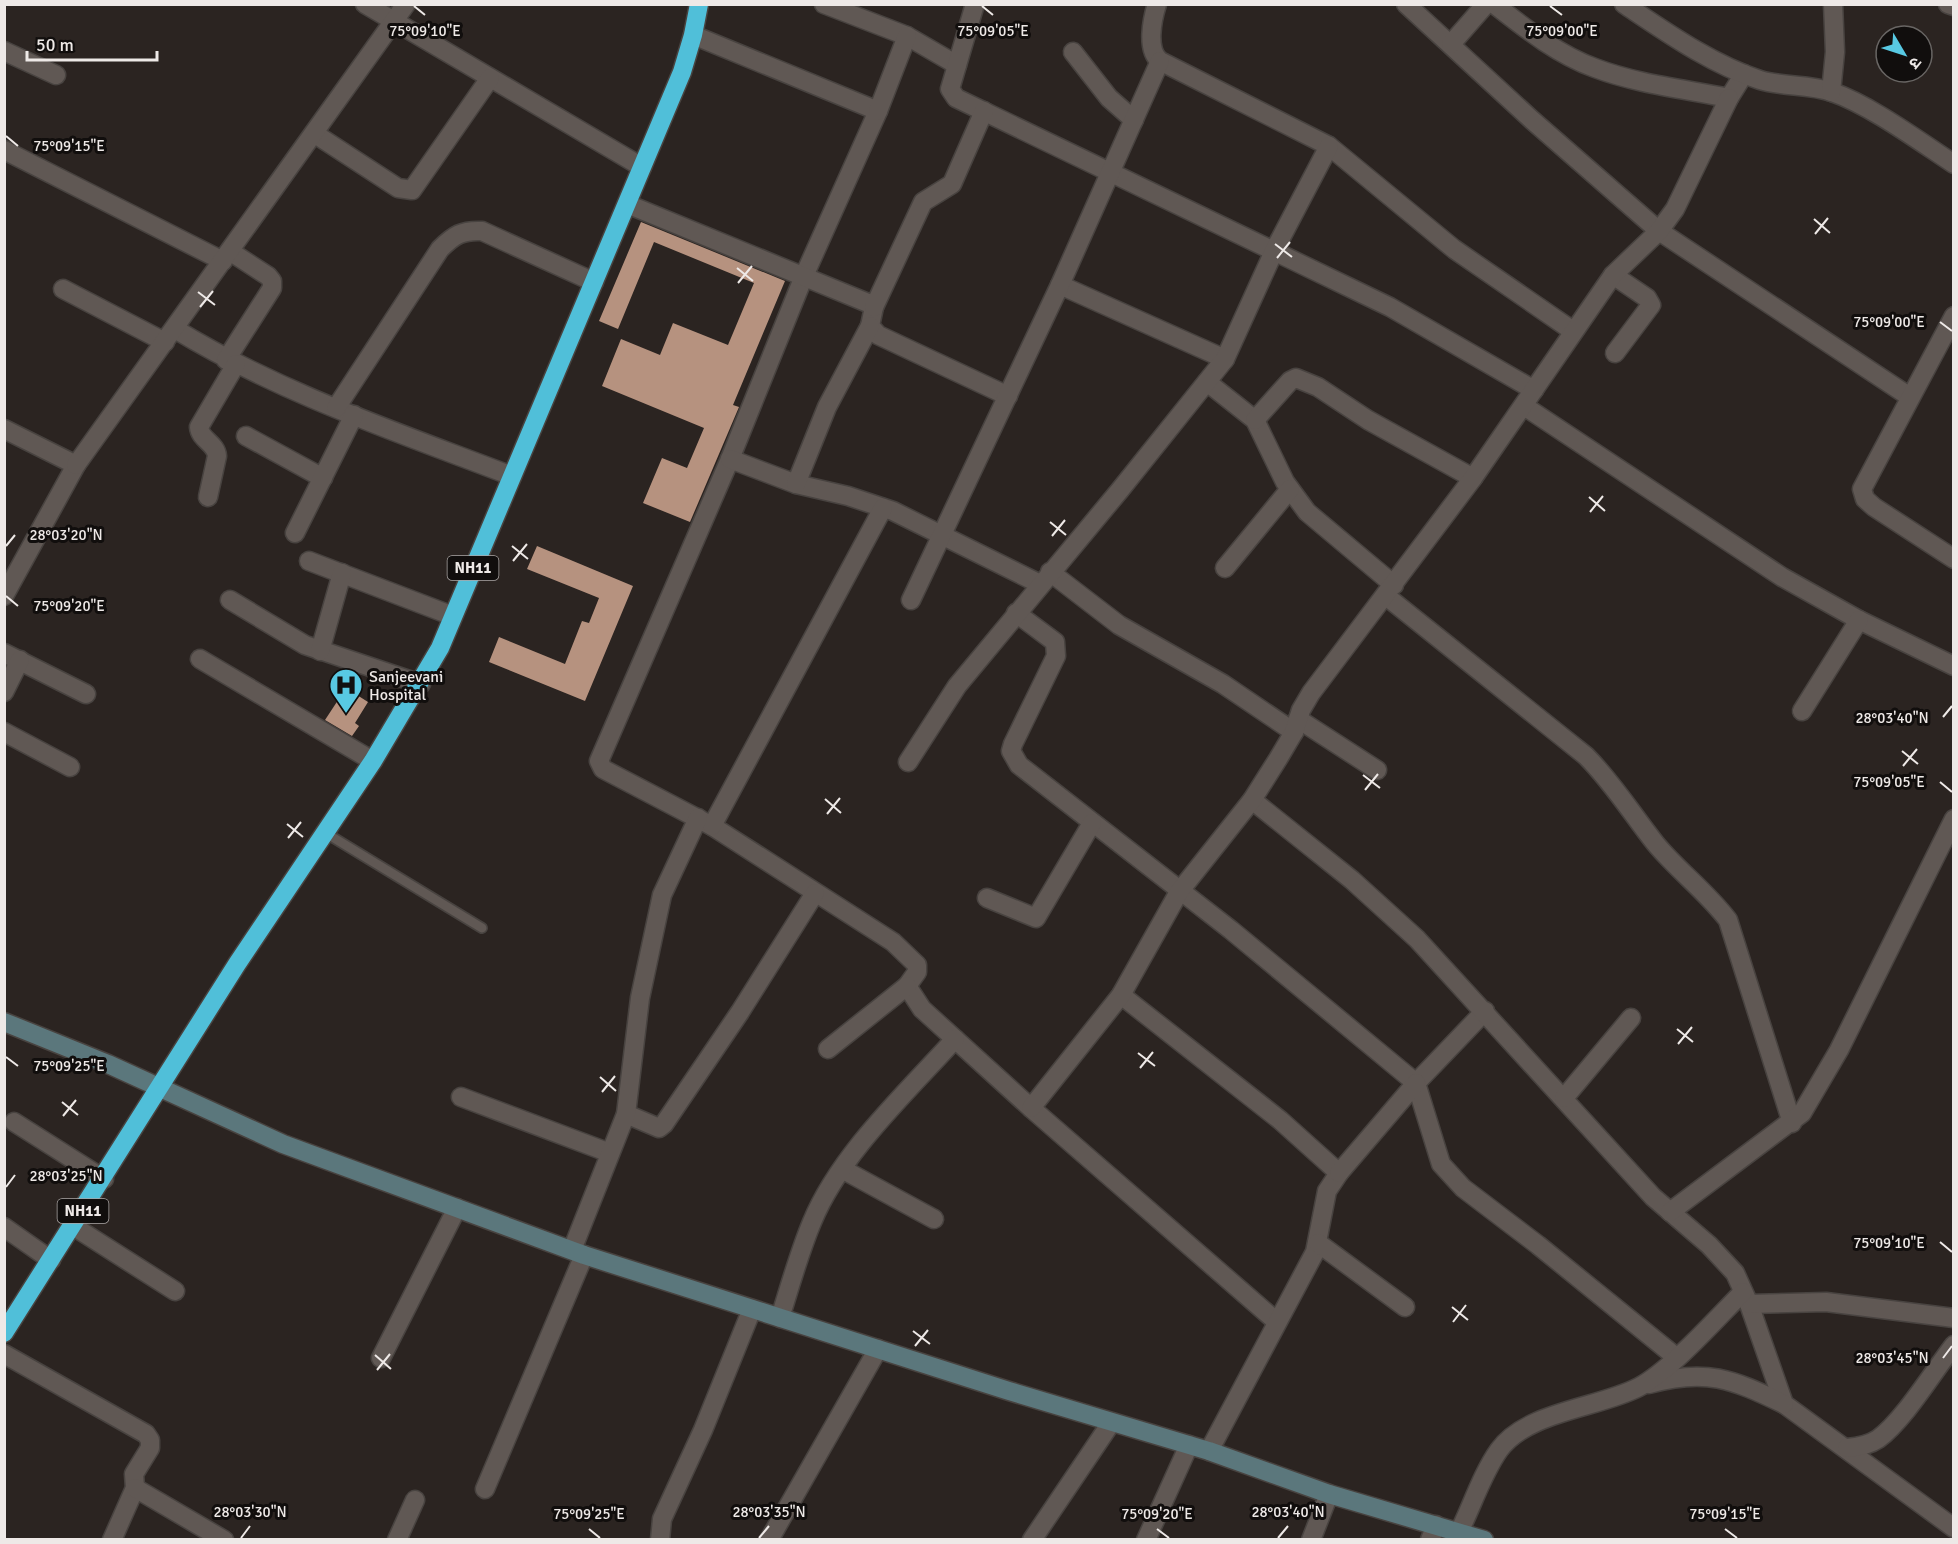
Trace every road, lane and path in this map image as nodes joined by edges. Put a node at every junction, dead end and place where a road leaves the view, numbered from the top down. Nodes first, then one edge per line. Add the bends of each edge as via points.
1 (366, 4) edge
2 (406, 4) edge
3 (699, 4) edge
4 (824, 4) edge
5 (975, 4) edge
6 (1157, 4) edge
7 (1406, 4) edge
8 (1486, 4) edge
9 (1494, 4) edge
10 (1624, 4) edge
11 (1833, 4) edge
12 (1948, 4) edge
13 (1953, 6) edge
14 (394, 22) junction
15 (693, 36) junction
16 (908, 36) junction
17 (1451, 44) junction
18 (4, 51) edge
19 (1073, 52) dead end
20 (1160, 61) junction
21 (957, 65) junction
22 (1744, 74) junction
23 (56, 75) dead end
24 (490, 78) junction
25 (1831, 92) junction
26 (1729, 98) junction
27 (878, 111) junction
28 (984, 111) junction
29 (1134, 120) junction
30 (315, 134) junction
31 (1329, 146) junction
32 (4, 150) edge
33 (1953, 164) edge
34 (642, 167) junction
35 (1111, 170) junction
36 (627, 204) junction
37 (1659, 231) junction
38 (1275, 249) junction
39 (227, 256) junction
40 (1613, 275) junction
41 (804, 276) junction
42 (594, 282) junction
43 (1059, 285) junction
44 (63, 289) dead end
45 (874, 307) junction
46 (1953, 316) edge
47 (870, 326) junction
48 (1574, 331) junction
49 (170, 335) junction
50 (1615, 353) dead end
51 (1225, 359) junction
52 (231, 362) junction
53 (1208, 382) junction
54 (1534, 390) junction
55 (1008, 396) junction
56 (1910, 397) junction
57 (1524, 406) junction
58 (336, 408) junction
59 (354, 415) junction
60 (1255, 420) junction
61 (4, 429) edge
62 (246, 436) dead end
63 (730, 459) junction
64 (76, 465) junction
65 (512, 476) junction
66 (323, 478) junction
67 (1473, 478) junction
68 (796, 484) junction
69 (1290, 489) junction
70 (208, 497) dead end
71 (883, 508) junction
72 (295, 533) dead end
73 (942, 537) junction
74 (1953, 559) edge
75 (309, 561) dead end
76 (12, 565) edge
77 (1225, 568) dead end
78 (342, 573) junction
79 (1045, 578) junction
80 (1390, 590) junction
81 (4, 596) edge
82 (230, 600) dead end
83 (911, 600) dead end
84 (1016, 613) junction
85 (453, 616) junction
86 (1858, 620) junction
87 (320, 651) junction
88 (12, 657) edge
89 (200, 660) dead end
90 (1953, 666) edge
91 (421, 684) junction
92 (4, 692) edge
93 (86, 694) dead end
94 (1802, 711) dead end
95 (1296, 725) junction
96 (4, 732) edge
97 (373, 761) junction
98 (908, 762) dead end
99 (69, 767) dead end
100 (1377, 770) dead end
101 (1252, 800) junction
102 (1953, 819) edge
103 (705, 822) junction
104 (1092, 823) junction
105 (324, 832) junction
106 (1179, 892) junction
107 (815, 893) junction
108 (987, 898) dead end
109 (482, 928) dead end
110 (907, 986) junction
111 (1121, 995) junction
112 (1485, 1011) junction
113 (1631, 1018) dead end
114 (4, 1022) edge
115 (955, 1039) junction
116 (828, 1049) dead end
117 (1416, 1083) junction
118 (160, 1088) junction
119 (461, 1097) dead end
120 (1564, 1098) junction
121 (1031, 1108) junction
122 (626, 1113) junction
123 (14, 1122) dead end
124 (1792, 1123) junction
125 (610, 1153) junction
126 (842, 1169) junction
127 (1339, 1173) junction
128 (104, 1179) junction
129 (457, 1208) junction
130 (1670, 1212) junction
131 (934, 1219) dead end
132 (73, 1226) junction
133 (4, 1227) edge
134 (1318, 1243) junction
135 (578, 1253) junction
136 (51, 1260) junction
137 (175, 1291) dead end
138 (1746, 1298) junction
139 (1405, 1307) dead end
140 (752, 1309) junction
141 (780, 1318) junction
142 (1953, 1318) edge
143 (1277, 1322) junction
144 (5, 1331) edge
145 (1953, 1345) edge
146 (878, 1349) junction
147 (4, 1354) edge
148 (381, 1358) dead end
149 (1676, 1358) junction
150 (1640, 1386) junction
151 (1784, 1404) junction
152 (1111, 1423) junction
153 (1189, 1445) junction
154 (1847, 1449) junction
155 (1209, 1451) junction
156 (135, 1488) junction
157 (485, 1489) dead end
158 (1329, 1494) junction
159 (415, 1500) dead end
160 (1953, 1528) edge
161 (1433, 1532) edge
162 (1459, 1532) junction
163 (112, 1539) edge
164 (224, 1539) edge
165 (397, 1539) edge
166 (660, 1539) edge
167 (769, 1539) edge
168 (1032, 1539) edge
169 (1146, 1539) edge
170 (1311, 1539) edge
171 (1484, 1539) edge

1 - 14 street
2 - 14 street
3 - 15 highway, NH11
4 - 16 street
5 - 21 street
6 - 20 street via 1152,46
7 - 17 street
8 - 17 street
9 - 26 street via 1535,36 1594,68
10 - 22 street via 1679,41
11 - 25 street via 1835,52
12 - 13 street
14 - 24 street
14 - 30 street
15 - 27 street
15 - 34 highway, NH11
16 - 21 street
16 - 27 street
17 - 37 street
18 - 23 street
19 - 29 street via 1109,98
20 - 29 street
20 - 31 street
21 - 28 street via 950,89 956,98
22 - 25 street via 1775,84
22 - 26 street
24 - 30 street via 412,190 398,188
24 - 34 street
25 - 33 street via 1873,113
26 - 37 street via 1675,209
27 - 41 street
28 - 35 street
28 - 45 street via 952,183 923,202
29 - 35 street
30 - 39 street
31 - 38 street
31 - 48 street via 1454,249
32 - 39 street
34 - 36 highway, NH11
35 - 38 street
35 - 43 street
36 - 41 street
36 - 42 highway, NH11
37 - 40 street
37 - 56 street
38 - 51 street
38 - 54 street via 1390,307
39 - 49 street
39 - 52 street via 272,281 272,288
40 - 48 street
40 - 50 street via 1647,298 1651,305
41 - 45 street
41 - 63 street
42 - 58 street via 482,231 466,230 453,236 440,249
42 - 65 highway, NH11
43 - 51 street
43 - 55 street
44 - 49 street
45 - 47 street
46 - 56 street
47 - 55 street via 878,334
47 - 68 street via 827,407
48 - 54 street
49 - 52 street
49 - 64 street
51 - 53 street
52 - 58 street
52 - 70 street via 199,427 217,456
53 - 60 street
53 - 79 street
54 - 57 street
55 - 73 street
56 - 74 street via 1862,489 1865,499 1874,507
57 - 67 street
57 - 86 street via 1782,577
58 - 59 street
59 - 65 street
59 - 66 street
60 - 67 street via 1296,378
60 - 69 street
61 - 64 street
62 - 66 street
63 - 68 street
63 - 103 street via 599,761 603,769
64 - 76 street
65 - 85 highway, NH11
66 - 72 street
67 - 80 street
68 - 71 street
69 - 77 street
69 - 80 street via 1307,513
71 - 73 street
71 - 103 street
73 - 79 street
73 - 83 street
75 - 78 street
76 - 81 street
78 - 85 street
78 - 87 street
79 - 84 street
79 - 95 street via 1119,625
80 - 95 street via 1311,693
80 - 124 street via 1586,756 1608,778 1656,845 1715,903 1728,921
82 - 87 street
84 - 98 street via 957,686
84 - 104 street via 1055,642 1056,656 1011,752 1019,765
85 - 91 highway, NH11
86 - 90 street
86 - 94 street
87 - 91 street
88 - 92 street
88 - 93 street
89 - 97 street
91 - 97 highway, NH11
95 - 100 street
95 - 101 street
96 - 99 street
97 - 105 highway, NH11
101 - 106 street
101 - 112 street via 1352,880 1417,939
102 - 124 street via 1839,1050 1810,1102
103 - 107 street
103 - 122 street via 662,895 640,998
104 - 106 street
104 - 108 street via 1036,918
105 - 109 lane
105 - 118 highway, NH11
106 - 111 street
106 - 117 street via 1231,930
107 - 110 street via 912,958 917,972
107 - 122 street via 664,1124 652,1127
110 - 115 street via 922,1009
110 - 116 street
111 - 121 street
111 - 127 street via 1280,1120
112 - 117 street
112 - 120 street
113 - 120 street
114 - 118 street
115 - 121 street
115 - 126 street
117 - 127 street
117 - 149 street via 1441,1164 1463,1188
118 - 128 highway, NH11
118 - 129 street via 283,1144
119 - 125 street
120 - 130 street
121 - 143 street
122 - 125 street
123 - 128 street
124 - 130 street
125 - 135 street
126 - 131 street
126 - 141 street via 812,1221
127 - 134 street via 1327,1191
128 - 132 highway, NH11
129 - 135 street
129 - 148 street
130 - 138 street via 1735,1273
132 - 136 highway, NH11
132 - 137 street
133 - 136 street
134 - 139 street
134 - 143 street
135 - 140 street
135 - 157 street
136 - 144 highway, NH11
138 - 142 street via 1826,1302
138 - 149 street
138 - 151 street
140 - 141 street
140 - 166 street via 662,1519
141 - 146 street
143 - 155 street
145 - 154 street via 1898,1418 1877,1439
146 - 152 street
146 - 167 street
147 - 156 street via 146,1434 150,1448 134,1474
149 - 150 street
150 - 151 street via 1670,1378 1707,1375 1745,1385
150 - 162 street via 1544,1420 1511,1438 1499,1450
151 - 154 street
152 - 153 street
152 - 168 street
153 - 155 street
153 - 169 street
154 - 160 street
155 - 158 street
156 - 163 street
156 - 164 street
158 - 161 street
158 - 170 street
159 - 165 street
161 - 162 street
162 - 171 street

